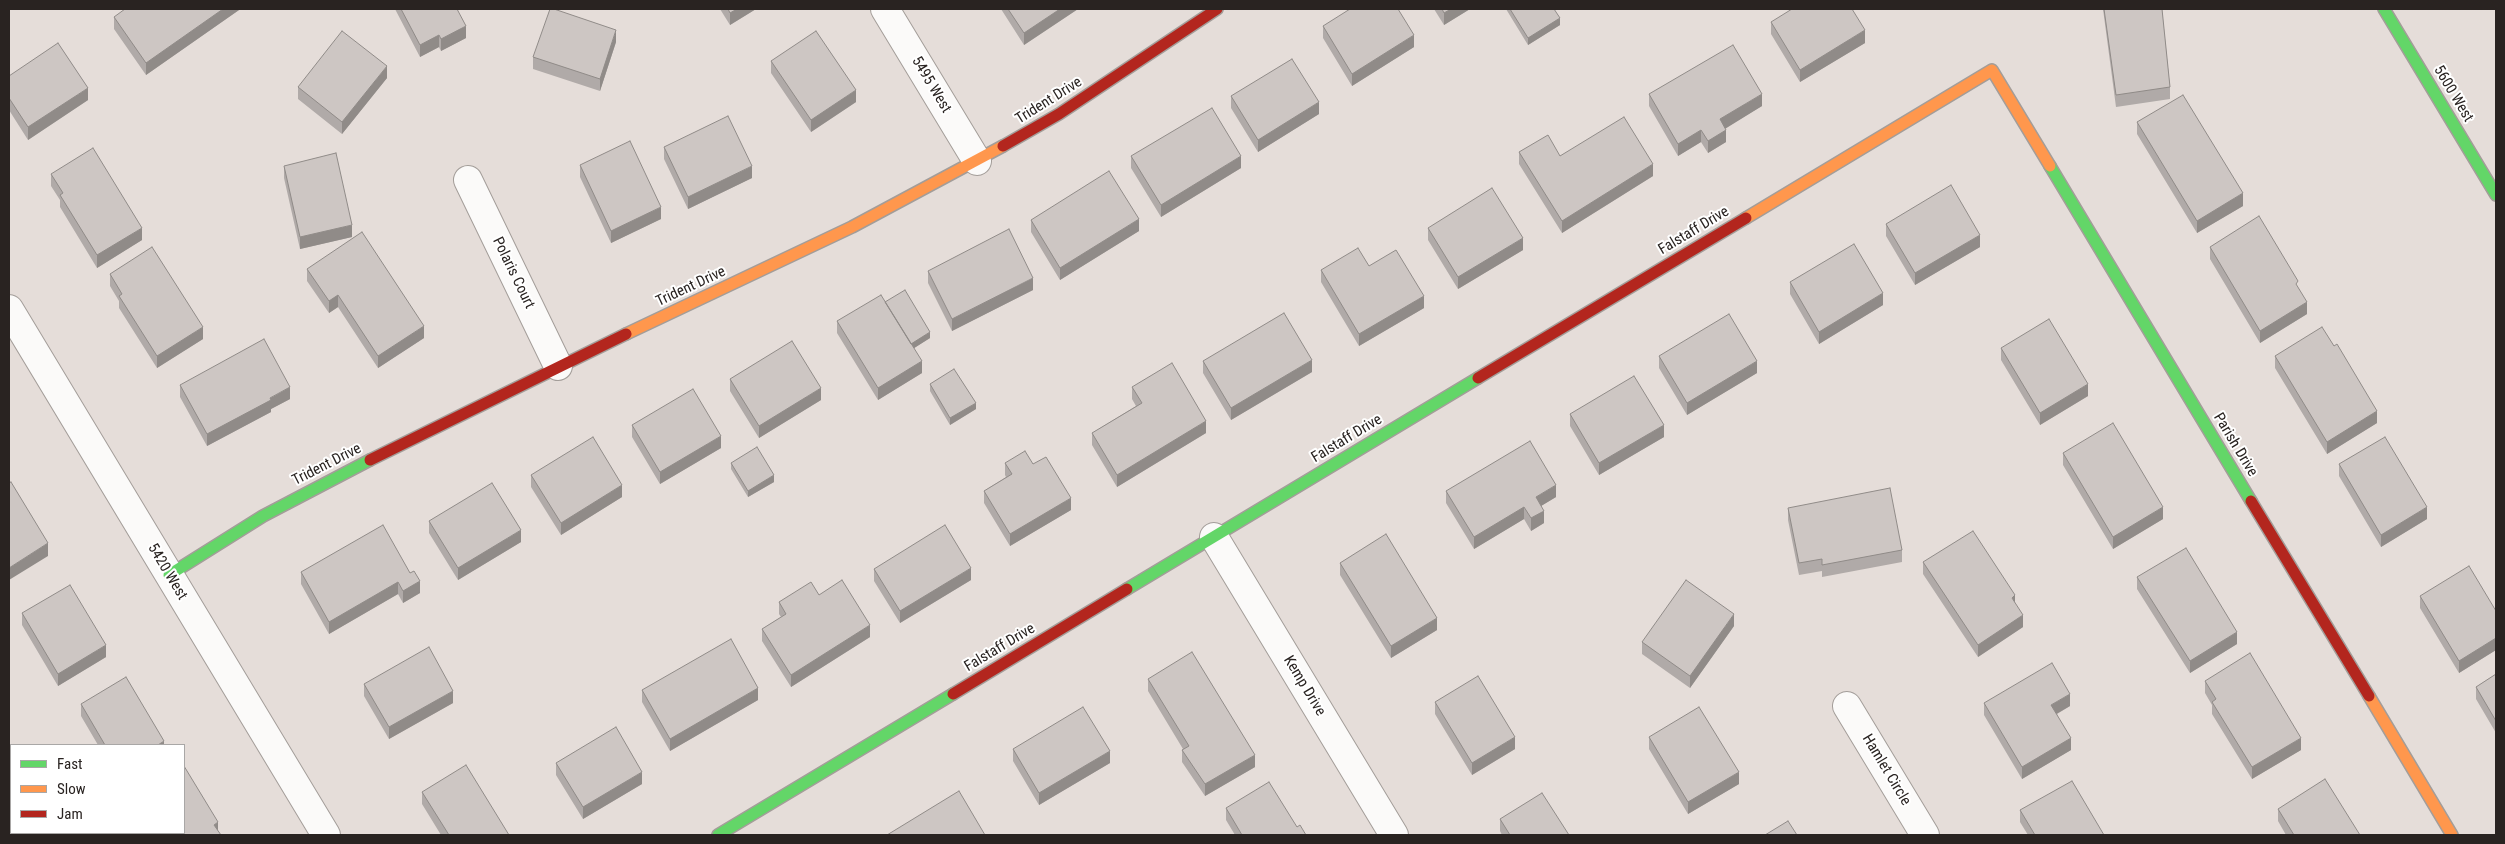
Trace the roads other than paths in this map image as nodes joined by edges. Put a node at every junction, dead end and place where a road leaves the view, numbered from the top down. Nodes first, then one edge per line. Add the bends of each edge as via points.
1 (885, 9) edge
2 (1217, 9) edge
3 (2384, 9) edge
4 (1992, 70) joint
5 (977, 161) junction
6 (468, 180) dead end
7 (2496, 195) edge
8 (9, 309) edge
9 (558, 366) junction
10 (1214, 537) junction
11 (168, 575) junction
12 (1847, 706) dead end
13 (326, 835) edge
14 (718, 835) edge
15 (1394, 835) edge
16 (1925, 835) edge
17 (2452, 835) edge

1 - 5 street, 5495 West
2 - 5 street, Trident Drive via 1059,114
3 - 7 street, 5600 West
4 - 10 street, Falstaff Drive
4 - 17 street, Parish Drive
5 - 9 street, Trident Drive via 852,227
6 - 9 street, Polaris Court
8 - 11 street, 5420 West
9 - 11 street, Trident Drive via 263,516
10 - 14 street, Falstaff Drive
10 - 15 street, Kemp Drive
11 - 13 street, 5420 West
12 - 16 street, Hamlet Circle

